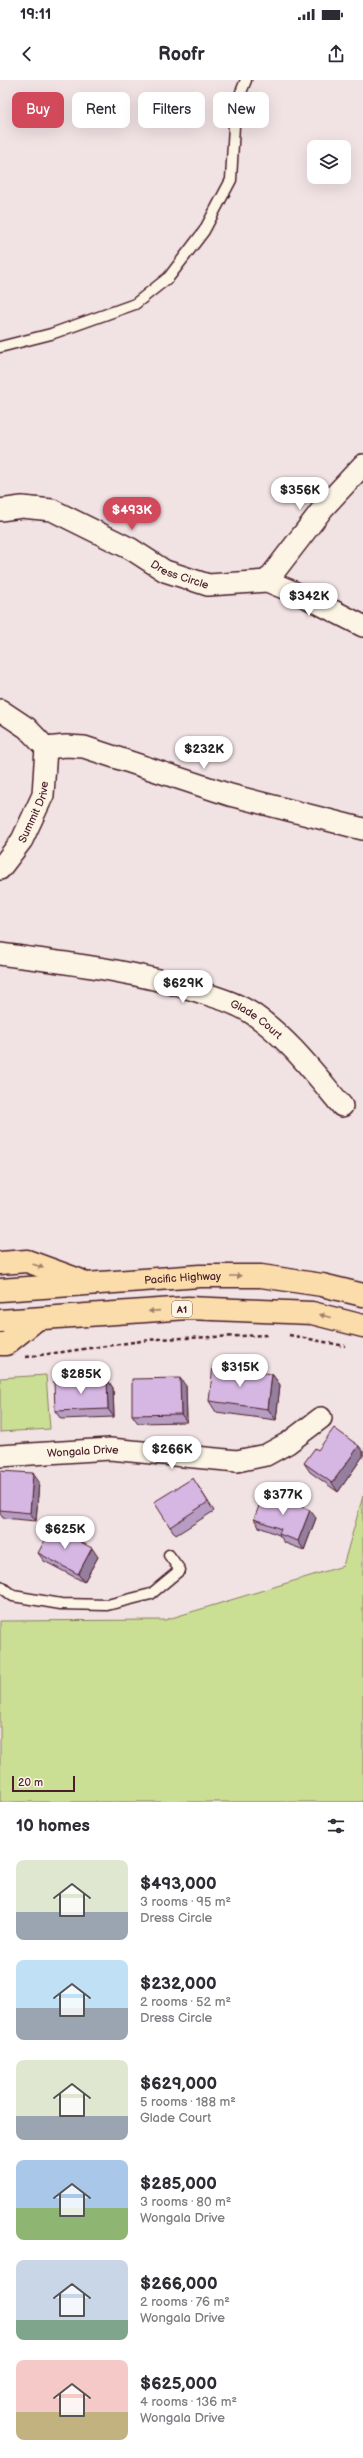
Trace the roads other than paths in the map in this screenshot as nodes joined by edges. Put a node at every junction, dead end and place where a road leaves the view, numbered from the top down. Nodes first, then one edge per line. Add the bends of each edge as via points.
1 (246, 80) edge
2 (0, 347) edge
3 (363, 465) edge
4 (0, 510) edge
5 (267, 581) junction
6 (363, 626) edge
7 (0, 710) edge
8 (46, 748) junction
9 (363, 830) edge
10 (0, 869) edge
11 (0, 954) edge
12 (342, 1106) dead end
13 (0, 1263) edge
14 (85, 1283) junction
15 (0, 1290) edge
16 (363, 1295) edge
17 (36, 1320) junction
18 (0, 1321) edge
19 (363, 1326) edge
20 (0, 1344) edge
21 (321, 1418) dead end
22 (0, 1456) edge
23 (169, 1556) dead end
24 (0, 1586) edge

1 - 2 lane via 235,107 231,180 204,231 169,277 135,304 52,334
3 - 5 street via 324,507
4 - 5 street, Dress Circle via 22,507 52,510 130,549 165,571 208,585
5 - 6 street, Dress Circle via 308,598
7 - 8 street via 27,728
8 - 9 street via 84,747 230,795
8 - 10 street, Summit Drive via 44,795 22,840
11 - 12 street, Glade Court via 86,965 164,981 231,1002 254,1015 282,1039
13 -> 14 highway via 27,1261
14 - 15 highway, Pacific Highway
14 -> 16 highway, Pacific Highway via 200,1276 260,1276 322,1285
17 - 18 highway, A1
19 -> 17 highway, A1 via 312,1313 188,1308
17 - 20 highway via 6,1344
21 - 22 street, Wongala Drive via 288,1443 266,1454 237,1460 110,1450
23 - 24 lane via 180,1570 151,1594 107,1605 61,1604 14,1596

